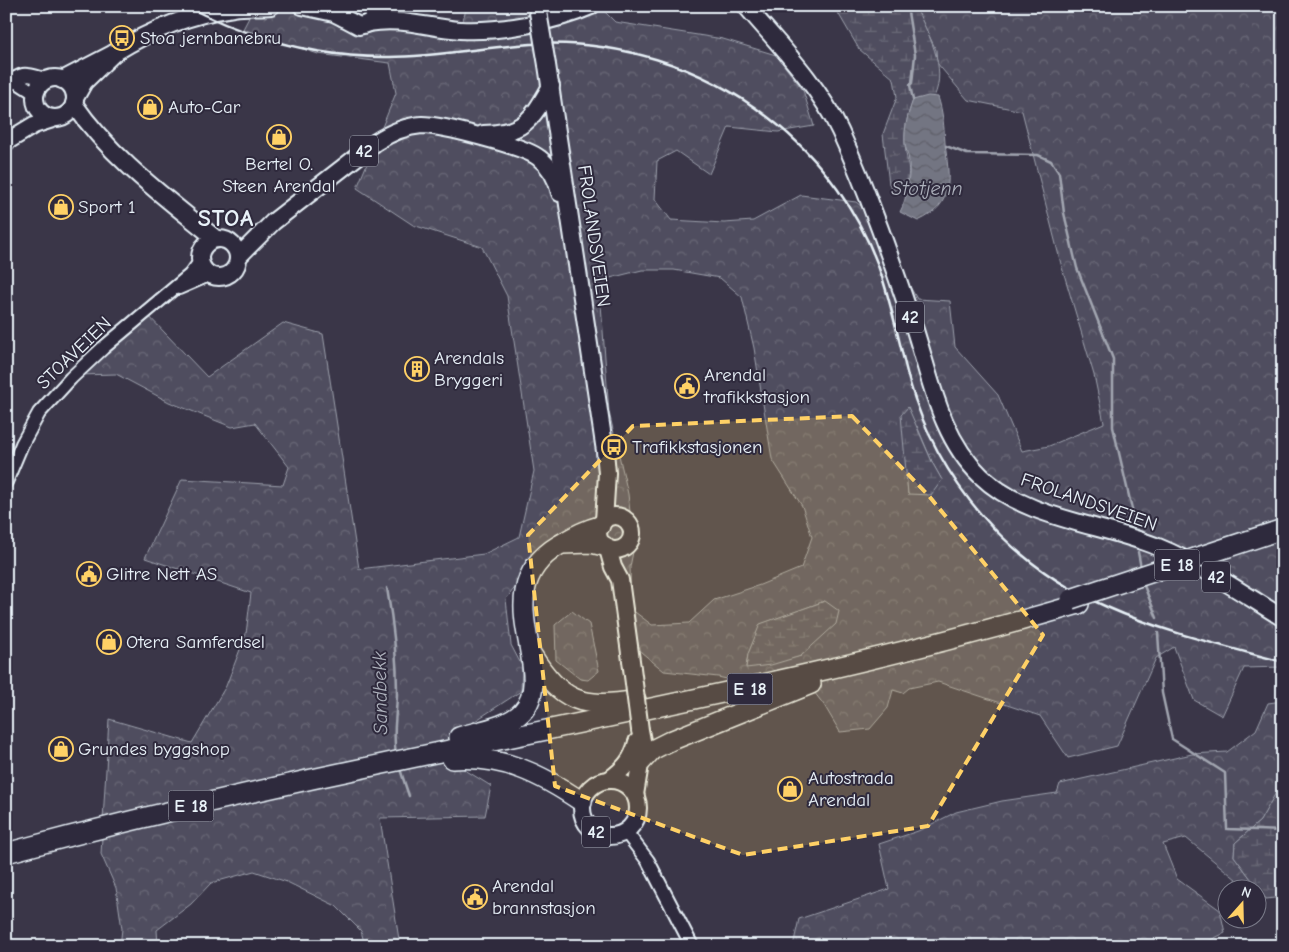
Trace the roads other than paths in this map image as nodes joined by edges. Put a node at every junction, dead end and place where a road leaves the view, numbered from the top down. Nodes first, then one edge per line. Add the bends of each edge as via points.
1 (271, 6) edge
2 (302, 6) edge
3 (377, 6) edge
4 (385, 6) edge
5 (537, 6) edge
6 (591, 6) edge
7 (746, 6) edge
8 (343, 12) edge
9 (417, 22) junction
10 (369, 23) junction
11 (114, 53) junction
12 (55, 80) junction
13 (8, 83) edge
14 (551, 86) junction
15 (36, 98) junction
16 (67, 109) junction
17 (470, 134) junction
18 (8, 141) edge
19 (182, 213) junction
20 (273, 222) junction
21 (219, 239) junction
22 (576, 253) junction
23 (238, 257) junction
24 (203, 264) junction
25 (607, 473) junction
26 (6, 482) edge
27 (626, 521) junction
28 (602, 524) junction
29 (1283, 529) edge
30 (1283, 536) edge
31 (561, 544) junction
32 (626, 546) junction
33 (606, 547) junction
34 (620, 580) junction
35 (1075, 601) junction
36 (1283, 618) edge
37 (531, 654) junction
38 (881, 658) junction
39 (684, 692) junction
40 (640, 730) junction
41 (421, 754) junction
42 (377, 762) junction
43 (640, 762) junction
44 (609, 780) junction
45 (635, 795) junction
46 (582, 802) junction
47 (626, 832) junction
48 (6, 843) edge
49 (6, 853) edge
50 (692, 946) edge

1 - 11 main road via 232,8 169,25
2 - 8 main road
3 - 10 main road via 376,14
4 - 9 main road
5 - 14 main road, FROLANDSVEIEN / 42, bridge
6 - 9 main road via 550,19 487,29 460,30
7 - 36 main road, FROLANDSVEIEN / 42 via 804,74 841,133 895,274 944,422 966,460 982,477 1010,497 1038,509 1151,544 1189,561
8 - 10 main road via 359,26
9 - 10 main road via 385,20
11 - 12 main road
11 - 16 main road via 84,82
12 - 13 street via 21,74
12 - 15 main road via 38,88
12 - 16 main road via 71,87
13 - 15 street via 19,83
14 - 17 main road, 42 via 532,117 522,126 501,134
14 - 22 main road, FROLANDSVEIEN / 42
15 - 16 main road via 41,112
15 - 18 main road
16 - 18 main road
16 - 19 main road
17 - 20 main road, 42 via 423,125 397,130 376,142
17 - 22 main road, 42 via 526,151 547,164 556,177
19 - 21 main road
19 - 24 main road via 198,243
20 - 21 main road, 42 via 238,237
20 - 23 main road, 42
21 - 23 main road via 233,245
21 - 24 main road via 205,244
22 - 25 main road, FROLANDSVEIEN / 42
23 - 24 main road, 42 via 237,265 229,275 217,278
24 - 26 street, STOAVEIEN via 102,348 39,413
25 - 27 main road, FROLANDSVEIEN / 42
25 - 28 main road, FROLANDSVEIEN / 42
27 - 28 main road via 617,517
27 - 32 main road, 42 via 631,532
28 - 31 highway, E 18
28 - 33 main road, 42 via 598,537
29 - 35 highway, E 18, bridge
30 - 35 highway, E 18
31 - 33 highway
31 - 37 highway, E 18 via 539,562 525,592 523,607
32 - 33 main road via 617,550
32 - 34 main road, 42
33 - 34 main road, 42
34 - 40 main road, 42, bridge
35 - 38 highway, E 18
35 - 39 highway, E 18 via 829,663
37 - 39 highway, E 18 via 555,687 582,701 614,704
37 - 41 highway, E 18 via 531,694 523,711 498,725
38 - 41 highway, E 18 via 743,690
38 - 43 highway, E 18 via 670,741 652,750
39 - 41 highway, E 18
40 - 43 main road, 42 via 643,746
40 - 44 main road, 42 via 633,757
41 - 42 highway, E 18
41 - 46 highway, E 18 via 490,759 514,765
42 - 48 highway, E 18
42 - 49 highway, E 18
43 - 45 main road, 42
44 - 45 main road via 624,784
44 - 46 main road, 42 via 592,786
45 - 47 main road, 42 via 638,811
46 - 47 main road, 42 via 584,818 594,832 610,836
47 - 50 street via 648,860

